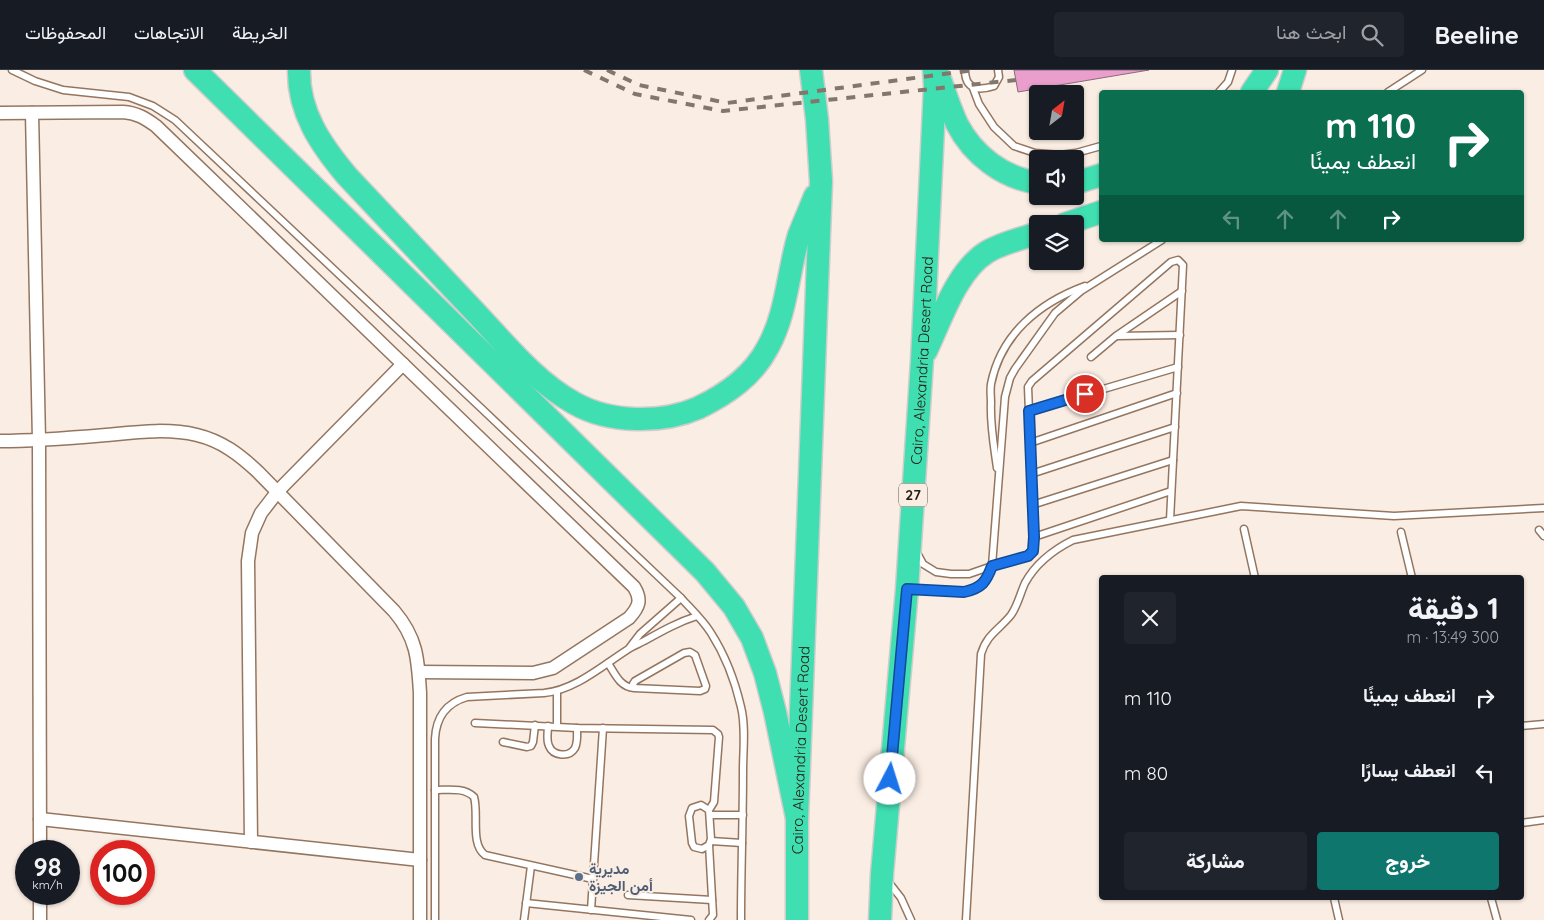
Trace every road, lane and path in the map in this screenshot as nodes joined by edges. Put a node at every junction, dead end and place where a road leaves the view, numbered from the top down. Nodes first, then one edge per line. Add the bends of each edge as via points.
1 (12, 70) edge
2 (195, 70) edge
3 (299, 70) edge
4 (811, 70) edge
5 (935, 70) edge
6 (965, 70) edge
7 (998, 70) edge
8 (1232, 70) edge
9 (1295, 70) edge
10 (1422, 70) edge
11 (1267, 71) edge
12 (973, 88) junction
13 (1221, 90) edge
14 (1253, 90) edge
15 (1289, 90) edge
16 (1391, 90) edge
17 (0, 113) edge
18 (32, 113) junction
19 (1099, 147) edge
20 (1099, 175) edge
21 (1084, 180) edge
22 (821, 181) junction
23 (1029, 181) edge
24 (1099, 213) edge
25 (1084, 218) edge
26 (1029, 236) edge
27 (1159, 242) edge
28 (1096, 282) junction
29 (1182, 291) junction
30 (1180, 334) junction
31 (1116, 336) junction
32 (1091, 357) dead end
33 (922, 361) junction
34 (403, 364) junction
35 (1178, 367) junction
36 (1176, 394) junction
37 (1029, 411) junction
38 (1175, 427) junction
39 (39, 440) junction
40 (0, 442) edge
41 (1030, 443) junction
42 (1173, 460) junction
43 (1031, 474) junction
44 (999, 479) junction
45 (278, 491) junction
46 (1171, 492) junction
47 (1032, 505) junction
48 (1544, 508) edge
49 (1170, 520) junction
50 (1244, 529) dead end
51 (1401, 532) dead end
52 (1034, 537) junction
53 (910, 541) junction
54 (992, 566) junction
55 (1255, 575) edge
56 (1411, 575) edge
57 (907, 589) junction
58 (681, 598) junction
59 (697, 616) junction
60 (629, 648) junction
61 (608, 663) junction
62 (419, 672) junction
63 (634, 688) junction
64 (557, 691) junction
65 (475, 722) dead end
66 (1544, 724) edge
67 (535, 725) junction
68 (548, 726) junction
69 (557, 726) junction
70 (1524, 726) edge
71 (577, 728) junction
72 (603, 728) junction
73 (504, 742) dead end
74 (435, 790) junction
75 (710, 812) junction
76 (743, 815) junction
77 (797, 818) junction
78 (40, 819) junction
79 (1544, 820) edge
80 (1524, 823) edge
81 (40, 840) edge
82 (250, 842) junction
83 (710, 843) junction
84 (742, 843) junction
85 (420, 860) junction
86 (531, 866) junction
87 (882, 874) junction
88 (593, 879) junction
89 (628, 895) dead end
90 (712, 900) junction
91 (1334, 900) edge
92 (1492, 900) edge
93 (526, 903) junction
94 (40, 905) edge
95 (591, 910) junction
96 (40, 920) edge
97 (420, 920) edge
98 (435, 920) edge
99 (524, 920) edge
100 (691, 920) edge
101 (709, 920) edge
102 (740, 920) edge
103 (797, 920) edge
104 (880, 920) edge
105 (910, 920) edge
106 (966, 920) edge
107 (1339, 920) edge
108 (1497, 920) edge

1 - 58 lane via 63,90 129,97 153,106 175,120
2 - 77 highway via 705,572 734,607 752,638 765,673
3 - 22 highway via 300,92 308,119 347,176 546,385 574,404 604,415 658,419 686,413 717,399 750,373 769,347 777,327 799,235
4 - 22 highway, Cairo, Alexandria Desert Road
5 - 23 highway via 956,121 970,143 998,169
5 - 33 highway, Cairo, Alexandria Desert Road / 27
6 - 12 lane via 967,82
7 - 12 lane via 999,77 994,86 983,90
8 - 13 lane
9 - 15 highway
10 - 16 lane
11 - 14 highway
12 - 19 lane via 994,127 1014,146 1035,153 1060,155
17 - 18 street
18 - 34 street via 123,112 138,114 148,120
18 - 39 street
20 - 21 highway
22 - 77 highway, Cairo, Alexandria Desert Road
24 - 25 highway
26 - 33 highway via 986,252 973,264 955,290
27 - 28 lane
28 - 44 lane via 1056,313 1010,378 1005,396
28 - 44 lane via 1066,293 1036,313 1013,333 999,356 991,385 990,424
29 - 30 lane
29 - 31 lane
29 - 37 lane via 1183,265 1178,260 1171,262 1032,380 1028,387
30 - 31 lane
30 - 35 lane
31 - 32 lane
33 - 53 highway, Cairo, Alexandria Desert Road / 27
34 - 45 street
34 - 62 street via 634,587 639,602 637,610 629,618 553,668 525,673
35 - 36 lane
35 - 37 lane
36 - 38 lane
36 - 41 lane
37 - 41 lane
38 - 42 lane
38 - 43 lane
39 - 40 street
39 - 45 street via 153,431 198,435 240,455
39 - 78 street
41 - 43 lane
42 - 46 lane
42 - 47 lane
43 - 47 lane
44 - 54 lane
45 - 62 street via 404,622 414,645
45 - 82 street via 260,513 252,533 248,562
46 - 49 lane
46 - 52 lane
47 - 52 lane
48 - 49 lane via 1394,516 1241,506
49 - 106 lane via 1073,540 1055,550 1032,572 1018,605 988,637 981,654
50 - 55 lane
51 - 56 lane
52 - 54 lane via 1033,551 1028,556
53 - 54 lane via 923,564 936,572 969,574
53 - 57 highway, Cairo, Alexandria Desert Road / 27
54 - 57 lane via 988,578 973,590
57 - 87 highway, Cairo, Alexandria Desert Road / 27
58 - 59 lane
58 - 60 lane
59 - 60 lane
59 - 76 lane via 719,647 742,709
60 - 61 lane
61 - 63 lane via 624,686
61 - 64 lane
62 - 85 street
63 - 63 lane via 700,691 706,686 695,655 690,652 635,682
64 - 69 lane
64 - 74 lane via 467,697 452,703 435,730
65 - 67 lane
66 - 70 lane
67 - 68 lane
67 - 73 lane via 531,746
68 - 69 lane
68 - 71 lane via 548,744 552,751 565,755 575,747
69 - 71 lane
71 - 72 lane
72 - 75 lane via 716,732 719,738 714,802
72 - 88 lane
74 - 86 lane via 461,790 474,797 477,845 481,852
74 - 98 lane
75 - 76 lane
75 - 83 lane
75 - 83 lane via 706,807 696,806 689,816 694,847 702,849
76 - 84 lane
77 - 103 highway, Cairo, Alexandria Desert Road
78 - 81 street
78 - 82 street
79 - 80 lane
82 - 85 street
83 - 84 lane
83 - 90 lane
84 - 102 lane
85 - 97 street
86 - 88 lane
86 - 93 lane
87 - 104 highway, Cairo, Alexandria Desert Road / 27
87 - 105 lane via 901,898
88 - 95 lane
89 - 90 lane
90 - 101 lane via 713,915
91 - 107 lane
92 - 108 lane
93 - 95 lane
93 - 99 lane
94 - 96 street
95 - 100 lane

